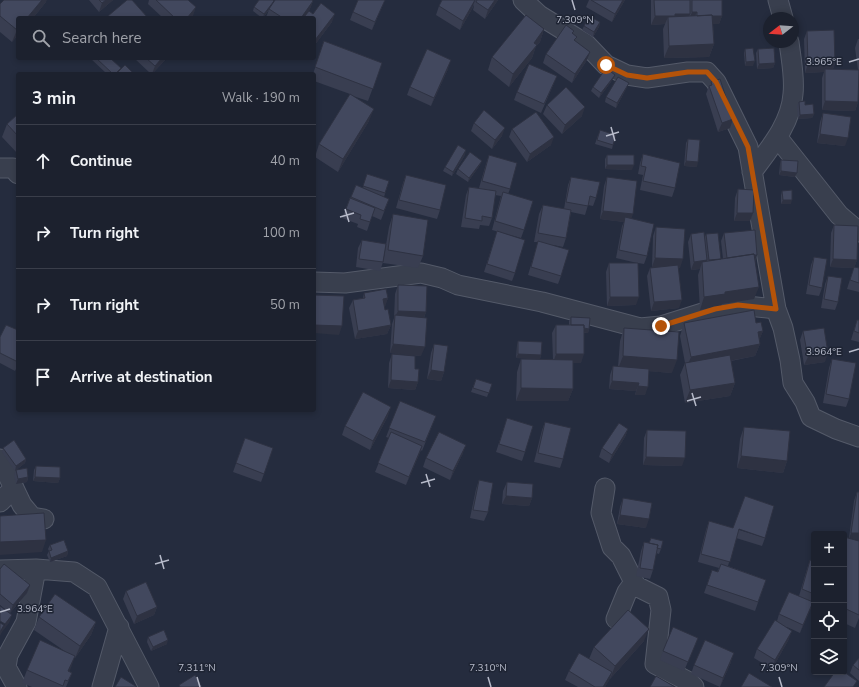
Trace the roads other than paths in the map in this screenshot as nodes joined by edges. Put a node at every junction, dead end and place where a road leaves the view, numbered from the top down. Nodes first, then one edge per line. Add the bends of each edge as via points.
1 (523, 0) edge
2 (778, 0) edge
3 (781, 12) edge
4 (790, 48) edge
5 (778, 138) junction
6 (0, 168) edge
7 (16, 172) edge
8 (752, 172) junction
9 (859, 232) edge
10 (316, 282) edge
11 (776, 309) junction
12 (859, 437) edge
13 (0, 459) edge
14 (14, 488) junction
15 (605, 488) dead end
16 (0, 502) edge
17 (44, 519) edge
18 (36, 569) junction
19 (0, 570) edge
20 (636, 586) junction
21 (616, 618) dead end
22 (119, 627) junction
23 (3, 674) edge
24 (17, 687) edge
25 (102, 687) edge
26 (149, 687) edge
27 (694, 687) edge

1 - 8 street via 539,15 586,44 606,65 627,75 647,78 707,72 716,82 748,147
2 - 3 street
4 - 5 street via 794,74 793,95
5 - 8 street
5 - 9 street via 839,215
6 - 7 street via 13,168
8 - 11 street
10 - 11 street via 345,283 414,273 428,274 458,285 542,302 640,328 661,326 715,309 738,305
11 - 12 street via 783,328 793,383 811,417
13 - 14 street
14 - 16 street
14 - 17 street via 22,505 32,517
15 - 20 street via 601,513 612,547 621,556
18 - 19 street
18 - 22 street via 74,572 97,587
18 - 23 street via 26,622 8,655
20 - 21 street via 632,586 627,592
20 - 27 street via 658,597 661,610 655,664
22 - 25 street
22 - 26 street
23 - 24 street

